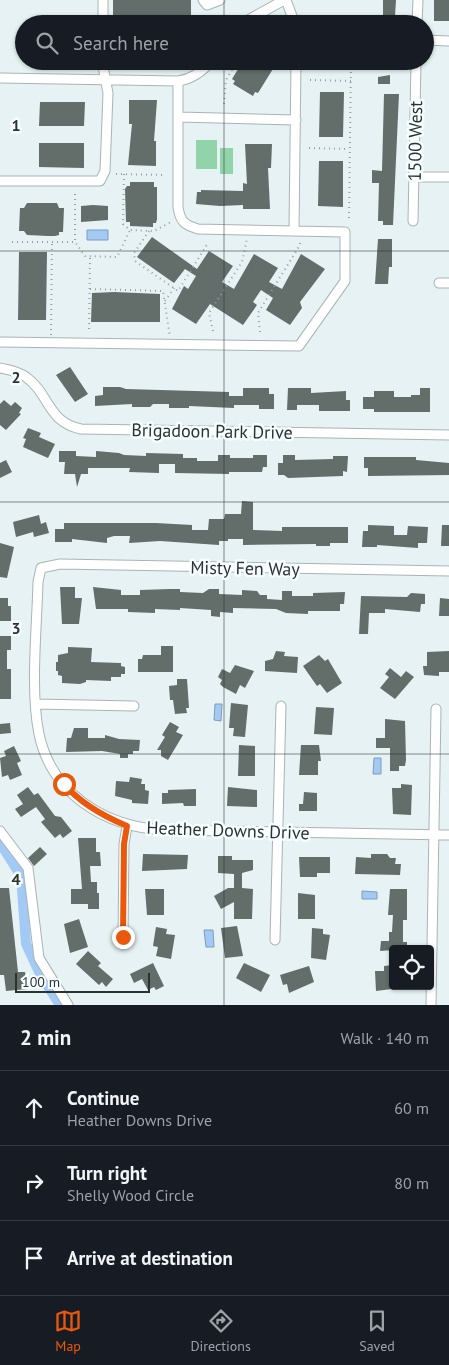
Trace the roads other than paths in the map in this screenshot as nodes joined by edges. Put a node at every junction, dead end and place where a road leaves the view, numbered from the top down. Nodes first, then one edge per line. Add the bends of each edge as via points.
1 (103, 0) edge
2 (203, 0) edge
3 (220, 0) edge
4 (285, 0) edge
5 (418, 0) edge
6 (103, 15) edge
7 (258, 15) edge
8 (291, 15) edge
9 (417, 15) edge
10 (434, 40) edge
11 (449, 41) edge
12 (103, 70) edge
13 (203, 70) edge
14 (296, 70) edge
15 (416, 70) edge
16 (0, 78) edge
17 (104, 79) junction
18 (178, 80) junction
19 (179, 117) junction
20 (296, 120) junction
21 (414, 177) junction
22 (449, 177) edge
23 (0, 181) edge
24 (413, 221) dead end
25 (294, 230) junction
26 (0, 342) edge
27 (0, 368) edge
28 (449, 435) edge
29 (41, 568) joint
30 (449, 571) edge
31 (36, 704) junction
32 (134, 706) dead end
33 (281, 706) dead end
34 (436, 709) dead end
35 (127, 826) junction
36 (0, 831) edge
37 (277, 832) junction
38 (434, 835) junction
39 (449, 835) edge
40 (123, 937) dead end
41 (275, 940) dead end
42 (68, 1005) edge
43 (431, 1005) edge

1 - 6 street
2 - 3 street via 207,5
4 - 7 street
4 - 8 street
5 - 9 street
10 - 11 street
12 - 17 street
13 - 18 street
14 - 20 street
15 - 21 street, 1500 West
16 - 17 street
17 - 18 street
17 - 23 street via 108,93 105,171 100,181
18 - 19 street
19 - 20 street
19 - 25 street via 178,207 180,218 186,225 198,229
20 - 25 street
21 - 22 street
21 - 24 street, 1500 West
25 - 26 street via 345,232 345,281 299,346
27 - 28 street, Brigadoon Park Drive via 26,377 61,421 81,429
29 - 30 street, Misty Fen Way via 60,564
29 - 31 street, Heather Downs Drive
31 - 32 street
31 - 35 street, Heather Downs Drive via 44,749 64,784 84,804
33 - 37 street
34 - 38 street
35 - 37 street, Heather Downs Drive via 164,830
35 - 40 street
36 - 42 street via 28,868 39,958
37 - 38 street, Heather Downs Drive
37 - 41 street
38 - 39 street, Heather Downs Drive
38 - 43 street

